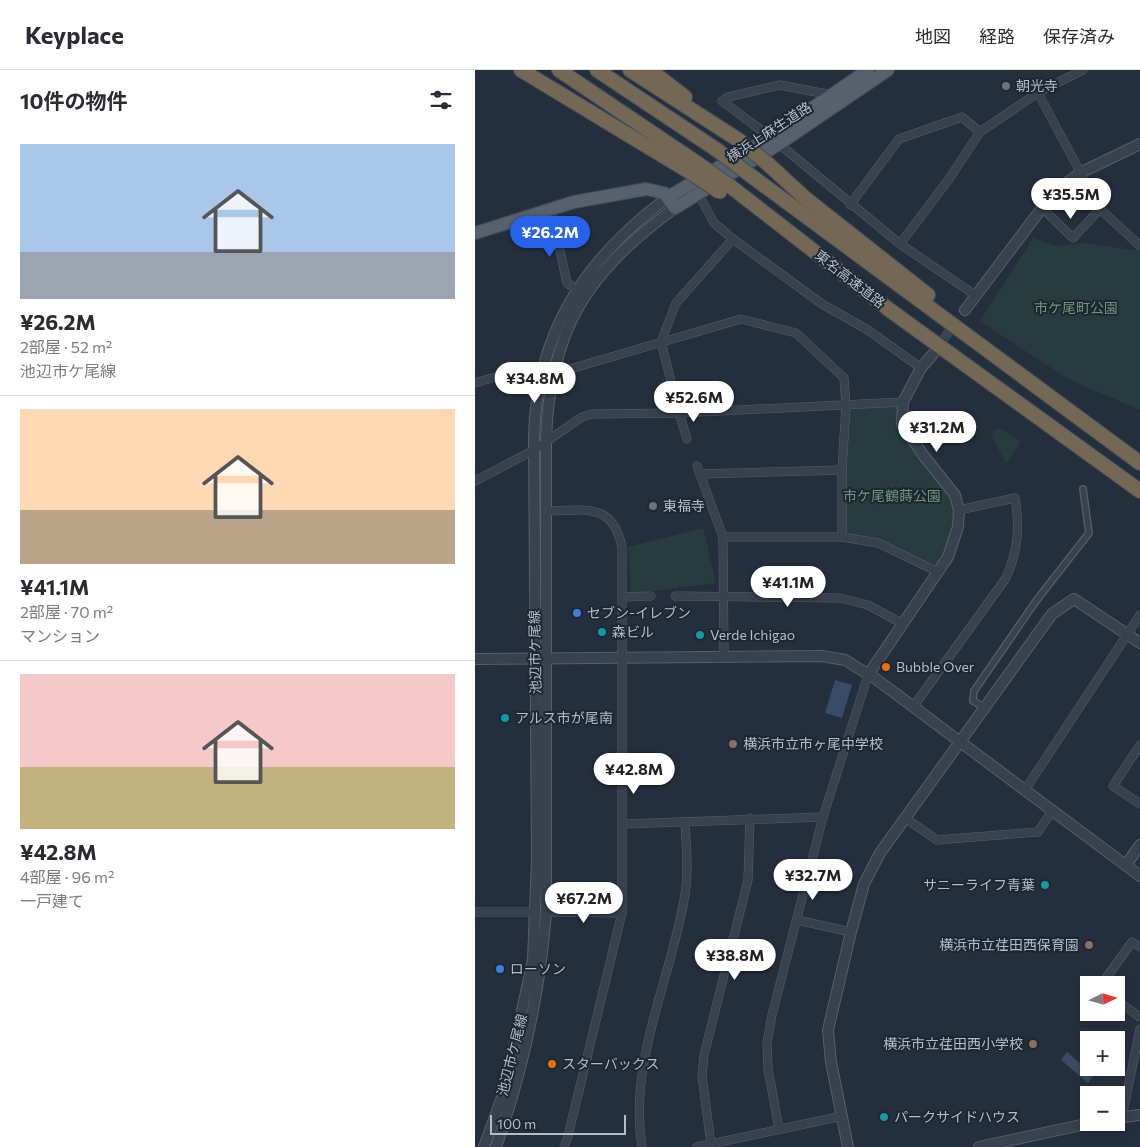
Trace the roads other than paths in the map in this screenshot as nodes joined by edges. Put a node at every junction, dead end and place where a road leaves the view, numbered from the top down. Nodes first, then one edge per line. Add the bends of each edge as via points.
1 (521, 70) edge
2 (597, 70) edge
3 (630, 70) edge
4 (650, 70) edge
5 (868, 70) edge
6 (888, 70) edge
7 (1083, 70) edge
8 (564, 73) edge
9 (672, 92) junction
10 (1038, 93) junction
11 (832, 95) junction
12 (979, 132) junction
13 (775, 141) junction
14 (1140, 144) edge
15 (692, 167) junction
16 (1080, 173) junction
17 (698, 193) junction
18 (672, 203) junction
19 (850, 205) junction
20 (551, 208) junction
21 (1042, 208) junction
22 (1100, 209) junction
23 (475, 233) edge
24 (733, 239) junction
25 (900, 244) junction
26 (1140, 246) edge
27 (577, 290) junction
28 (975, 295) junction
29 (965, 310) tunnel mouth
30 (661, 342) junction
31 (933, 354) tunnel mouth
32 (921, 368) junction
33 (1015, 369) junction
34 (542, 370) junction
35 (554, 371) junction
36 (475, 383) edge
37 (903, 402) junction
38 (846, 405) junction
39 (679, 413) junction
40 (687, 439) dead end
41 (546, 440) junction
42 (534, 450) junction
43 (1140, 463) edge
44 (842, 470) junction
45 (475, 481) edge
46 (1083, 489) dead end
47 (1140, 491) edge
48 (959, 510) junction
49 (546, 511) junction
50 (723, 537) junction
51 (842, 537) junction
52 (938, 572) junction
53 (651, 596) dead end
54 (675, 596) dead end
55 (622, 597) junction
56 (724, 597) junction
57 (1140, 615) edge
58 (901, 623) junction
59 (1127, 634) junction
60 (1140, 643) edge
61 (724, 658) junction
62 (475, 659) edge
63 (535, 659) junction
64 (547, 659) junction
65 (622, 659) junction
66 (868, 675) junction
67 (913, 707) junction
68 (984, 707) junction
69 (959, 742) junction
70 (1140, 745) edge
71 (1025, 790) junction
72 (1140, 804) edge
73 (1053, 811) junction
74 (823, 817) junction
75 (750, 818) junction
76 (905, 818) junction
77 (685, 822) junction
78 (623, 824) junction
79 (1140, 845) edge
80 (1126, 865) junction
81 (1140, 876) edge
82 (475, 912) edge
83 (541, 912) junction
84 (622, 913) junction
85 (797, 920) junction
86 (851, 932) junction
87 (1140, 947) edge
88 (1107, 976) edge
89 (1125, 1006) edge
90 (1140, 1017) edge
91 (1140, 1029) edge
92 (1125, 1093) edge
93 (1140, 1115) edge
94 (842, 1116) junction
95 (1125, 1117) edge
96 (1080, 1126) edge
97 (779, 1129) junction
98 (711, 1144) junction
99 (1007, 1144) edge
100 (567, 1146) edge
101 (484, 1147) edge
102 (496, 1147) edge
103 (642, 1147) edge
104 (697, 1147) edge
105 (849, 1147) edge
106 (979, 1147) edge

1 - 15 highway
2 - 33 highway, 東名高速道路, bridge via 717,150
3 - 9 highway
4 - 9 highway
5 - 11 main road, 横浜上麻生道路
6 - 13 main road, 横浜上麻生道路
7 - 10 street
8 - 15 highway, 東名高速道路
9 - 33 highway, bridge via 768,164 805,198
10 - 12 street
10 - 16 street
11 - 13 main road, 横浜上麻生道路
11 - 13 street via 780,85 722,101
12 - 19 street via 962,117 899,139
12 - 25 street via 949,179
13 - 17 main road, 横浜上麻生道路
13 - 18 main road, 横浜上麻生道路
13 - 19 street
14 - 16 street
15 - 47 highway, 東名高速道路, bridge
16 - 21 street
16 - 22 street
17 - 18 main road, 横浜上麻生道路
17 - 24 street via 714,223
18 - 20 main road via 664,193 646,189
18 - 27 street, 池辺市ケ尾線 via 621,236
18 - 35 street, 池辺市ケ尾線 via 601,271 569,324
19 - 25 street
20 - 23 main road
20 - 27 street via 567,284
21 - 22 street via 1073,238
21 - 28 street
22 - 26 street
24 - 30 street via 676,303
24 - 32 street via 822,304 868,330
25 - 28 street
27 - 34 street, 池辺市ケ尾線
28 - 29 street
30 - 35 street
30 - 38 street via 741,319 796,333 844,378
30 - 39 street
31 - 32 street
32 - 37 street
33 - 43 highway, 東名高速道路
34 - 35 street
34 - 36 street via 499,375
34 - 42 street, 池辺市ケ尾線 via 535,411
35 - 41 street, 池辺市ケ尾線
37 - 38 street
37 - 48 street via 902,424 948,484
38 - 39 street
38 - 44 street
39 - 40 street
39 - 41 street via 592,414 581,417
41 - 42 street
41 - 49 street, 池辺市ケ尾線
42 - 45 street
42 - 63 street, 池辺市ケ尾線
44 - 50 street via 698,470
44 - 51 street
46 - 68 street via 1089,533 973,691 973,701
48 - 52 street via 955,542
48 - 67 street via 1015,498 1018,527 1013,560 1006,578
49 - 55 street via 592,511 605,514 615,523 622,548
49 - 64 street, 池辺市ケ尾線
50 - 51 street
50 - 56 street
51 - 52 street via 878,543
52 - 58 street
53 - 55 street
54 - 56 street
55 - 65 street
56 - 58 street via 840,598 869,605
56 - 61 street
57 - 59 street
58 - 66 street
59 - 60 street
59 - 68 street via 1074,599 1052,614
59 - 71 street
61 - 65 street
61 - 66 street via 822,656 845,660
62 - 63 street
63 - 64 street
63 - 83 street, 池辺市ケ尾線
64 - 65 street
64 - 83 street, 池辺市ケ尾線
65 - 78 street
66 - 67 street
66 - 74 street
67 - 69 street
68 - 69 street
69 - 71 street
69 - 76 street
70 - 72 street via 1113,786
71 - 73 street
73 - 76 street via 1038,832 937,840
73 - 80 street
74 - 75 street
74 - 85 street
75 - 77 street
75 - 98 street via 748,880 701,1076
76 - 86 street via 880,853 864,884
77 - 78 street
77 - 103 street via 685,893 643,1064 638,1100
78 - 84 street
79 - 80 street
80 - 81 street
82 - 83 street
83 - 84 street
83 - 101 street, 池辺市ケ尾線 via 505,1089
83 - 102 street, 池辺市ケ尾線 via 543,952 533,1017 514,1095
84 - 100 street
85 - 86 street
85 - 97 street via 767,1043 768,1069
86 - 94 street via 828,1030
87 - 88 street via 1132,942
89 - 90 street
91 - 92 street
93 - 95 street
94 - 97 street
94 - 105 street
96 - 99 street
97 - 98 street
98 - 104 street
99 - 106 street

